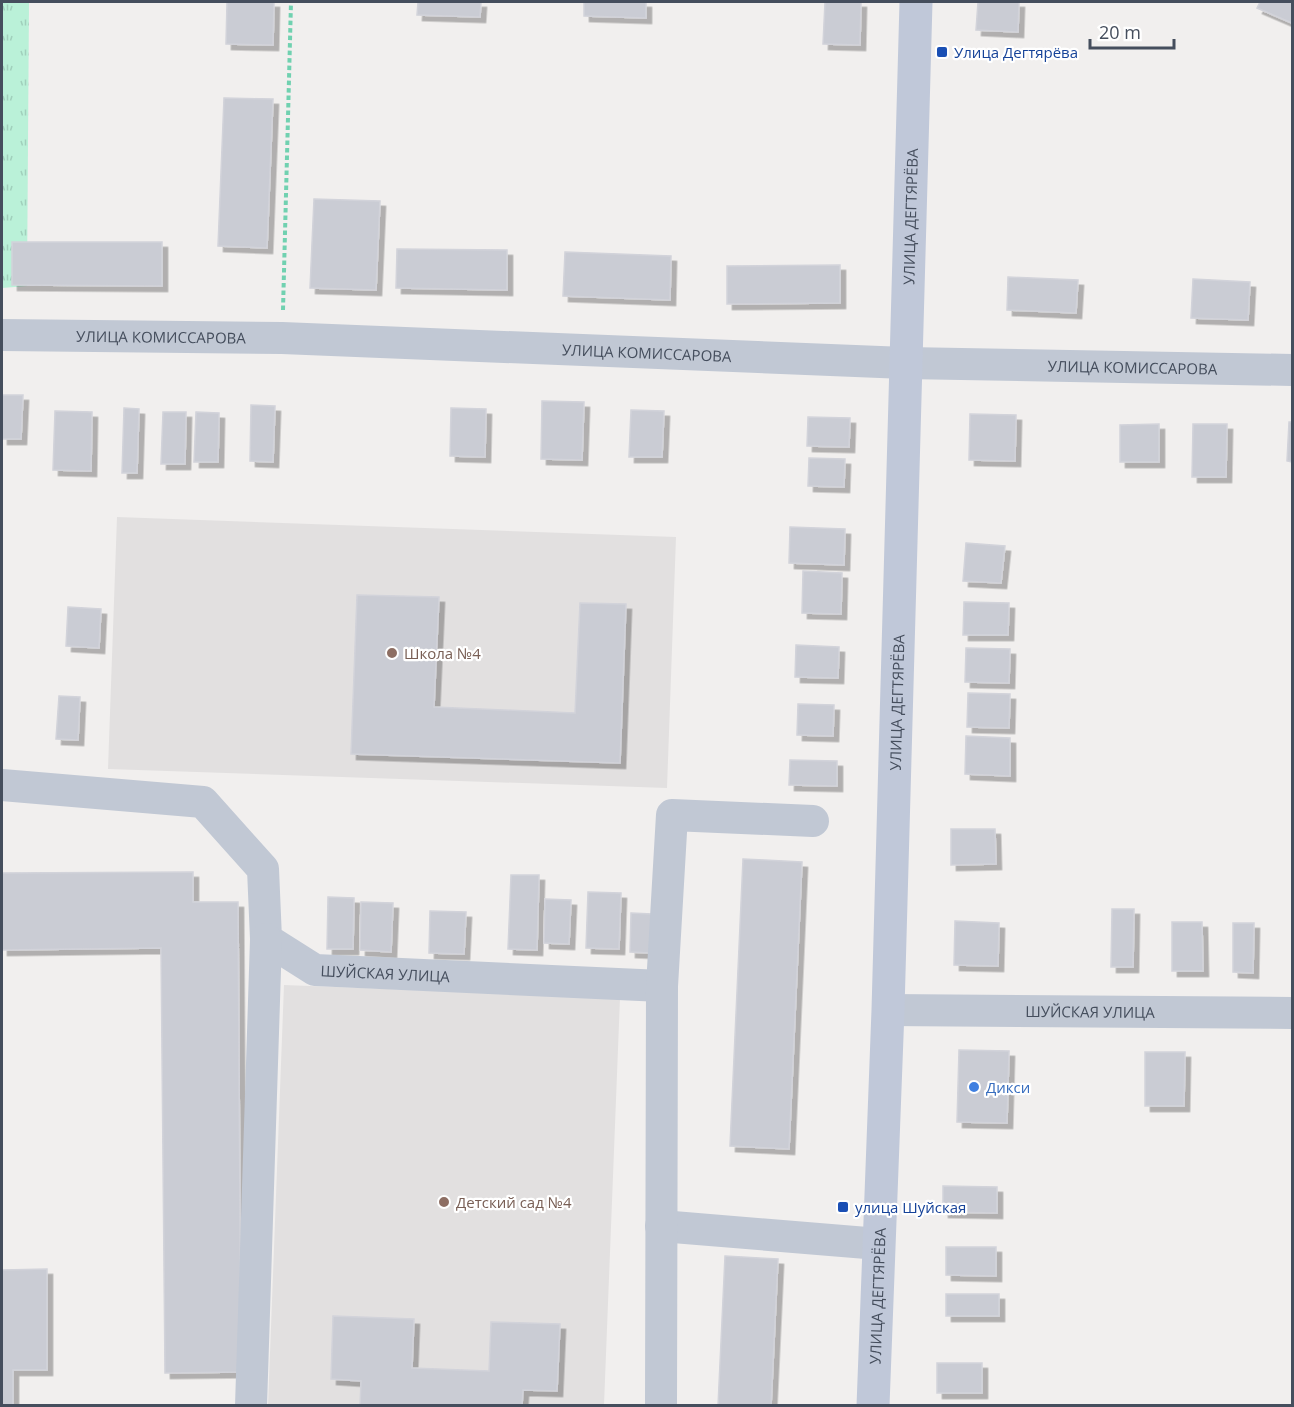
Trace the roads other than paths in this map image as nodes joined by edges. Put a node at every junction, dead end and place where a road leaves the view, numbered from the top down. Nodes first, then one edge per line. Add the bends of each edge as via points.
1 (916, 2) edge
2 (2, 335) edge
3 (905, 363) junction
4 (1293, 370) edge
5 (2, 784) edge
6 (813, 821) dead end
7 (266, 939) junction
8 (662, 986) junction
9 (888, 1010) junction
10 (1293, 1013) edge
11 (661, 1226) junction
12 (879, 1244) junction
13 (251, 1406) edge
14 (661, 1406) edge
15 (873, 1406) edge

1 - 3 main road, УЛИЦА ДЕГТЯРЁВА
2 - 3 street, УЛИЦА КОМИССАРОВА via 282,338
3 - 4 street, УЛИЦА КОМИССАРОВА
3 - 9 main road, УЛИЦА ДЕГТЯРЁВА
5 - 7 street via 203,802 263,869
6 - 8 street via 672,815
7 - 8 street, ШУЙСКАЯ УЛИЦА via 315,970
7 - 13 street
8 - 11 street
9 - 10 street, ШУЙСКАЯ УЛИЦА
9 - 12 main road, УЛИЦА ДЕГТЯРЁВА
11 - 12 street
11 - 14 street
12 - 15 main road, УЛИЦА ДЕГТЯРЁВА

